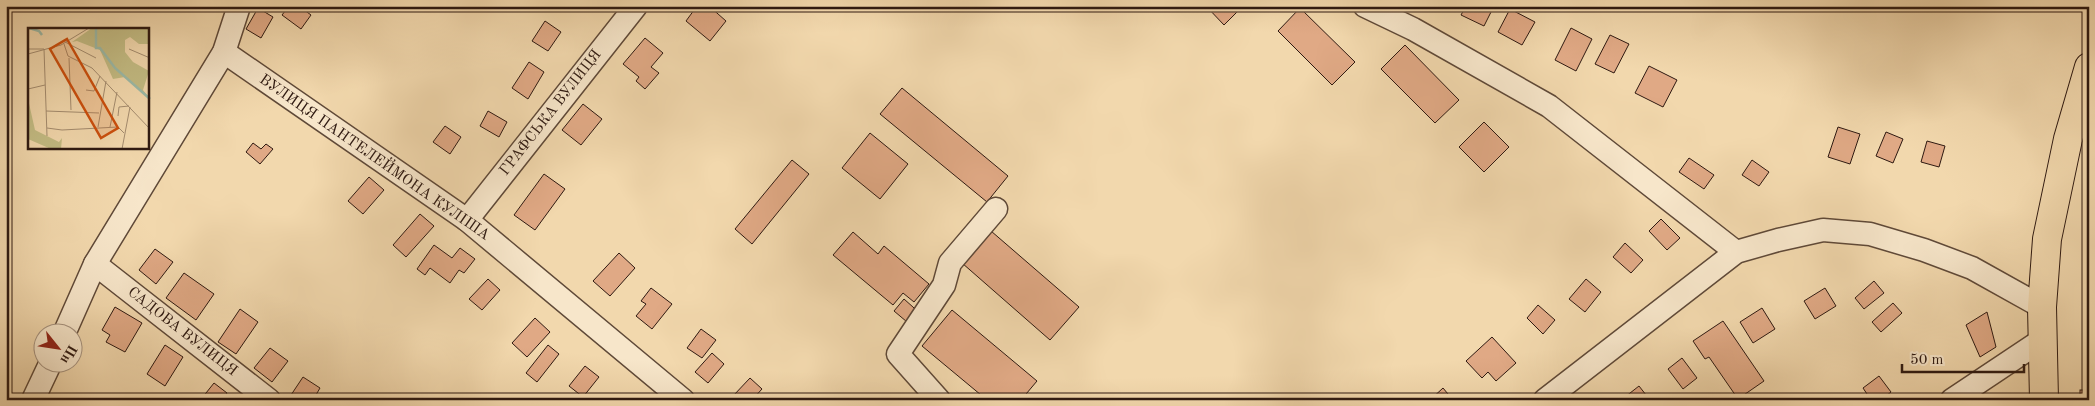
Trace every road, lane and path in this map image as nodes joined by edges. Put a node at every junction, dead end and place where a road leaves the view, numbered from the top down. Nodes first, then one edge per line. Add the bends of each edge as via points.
1 (239, 6) edge
2 (636, 6) edge
3 (1365, 6) edge
4 (224, 52) junction
5 (2089, 68) edge
6 (996, 209) dead end
7 (467, 220) junction
8 (1736, 252) junction
9 (95, 264) junction
10 (2042, 307) junction
11 (68, 324) edge
12 (2042, 340) junction
13 (45, 374) edge
14 (33, 400) edge
15 (269, 400) edge
16 (683, 400) edge
17 (938, 400) edge
18 (1545, 400) edge
19 (1952, 400) edge
20 (2044, 400) edge

1 - 4 street
2 - 7 street, ГРАФСЬКА ВУЛИЦЯ
3 - 8 street via 1549,106
4 - 7 street, ВУЛИЦЯ ПАНТЕЛЕЙМОНА КУЛІША
4 - 9 street
5 - 10 main road via 2068,139 2047,239
6 - 17 street via 950,263 944,285 898,354
7 - 16 street, ВУЛИЦЯ ПАНТЕЛЕЙМОНА КУЛІША
8 - 10 street via 1822,230 1870,234 1972,268
8 - 18 street
9 - 11 street
9 - 15 street, САДОВА ВУЛИЦЯ
10 - 12 main road
12 - 19 street
12 - 20 main road
13 - 14 street

